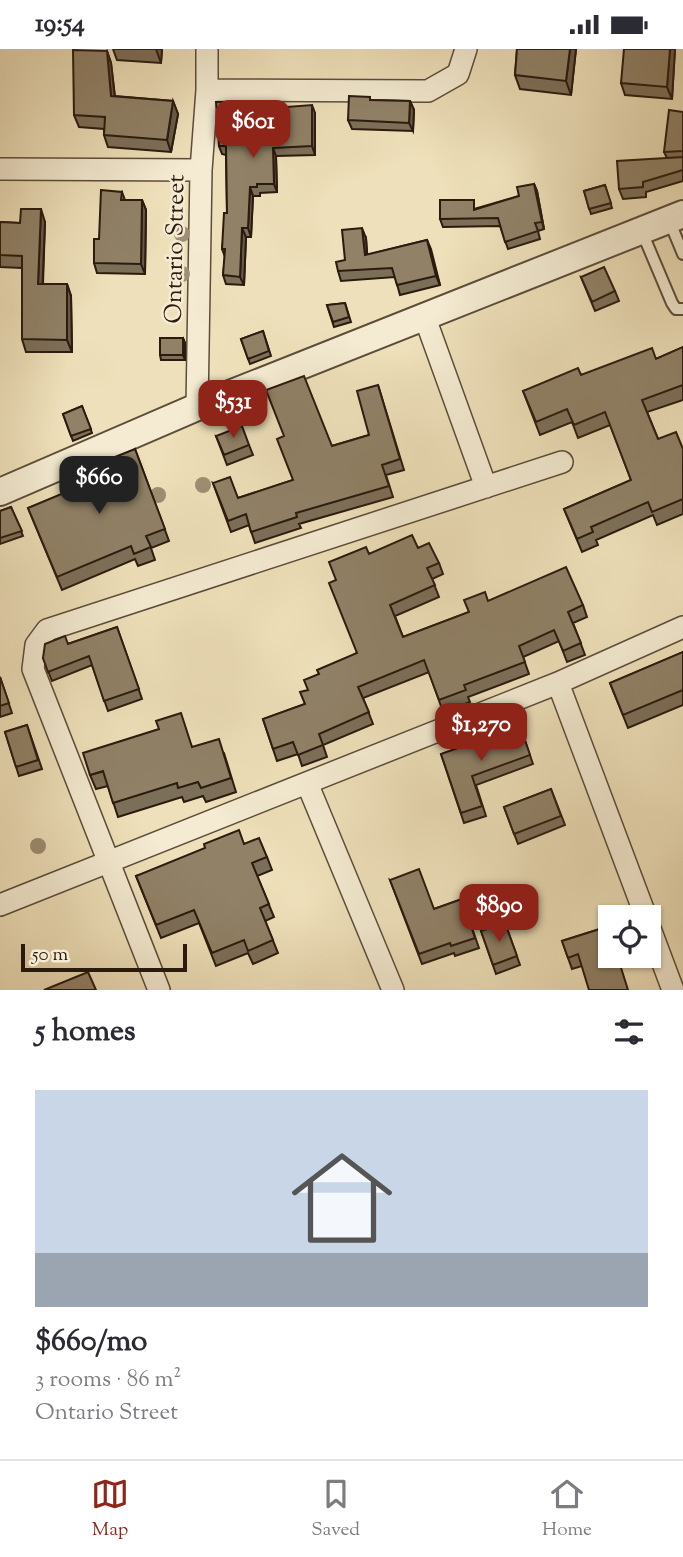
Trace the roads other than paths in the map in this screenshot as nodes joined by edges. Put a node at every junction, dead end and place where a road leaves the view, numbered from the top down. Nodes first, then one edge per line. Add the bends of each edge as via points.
1 (207, 49) edge
2 (466, 49) edge
3 (207, 90) junction
4 (0, 169) edge
5 (201, 170) junction
6 (676, 217) edge
7 (642, 232) junction
8 (683, 254) edge
9 (683, 309) edge
10 (425, 318) junction
11 (197, 407) junction
12 (562, 462) dead end
13 (486, 487) junction
14 (0, 492) edge
15 (683, 627) edge
16 (558, 683) junction
17 (307, 783) junction
18 (109, 861) junction
19 (0, 905) edge
20 (641, 905) edge
21 (661, 958) edge
22 (159, 990) edge
23 (393, 990) edge
24 (673, 990) edge

1 - 3 street, Ontario Street
2 - 3 street via 458,74 428,91
3 - 5 street, Ontario Street
4 - 5 street
5 - 11 street, Ontario Street
6 - 7 street
6 - 8 lane
7 - 9 lane via 672,303
7 - 10 street
10 - 11 street
10 - 13 street
11 - 14 street
12 - 13 street
13 - 18 street via 47,630 36,645 33,669
15 - 16 street
16 - 17 street
16 - 20 street
17 - 18 street
17 - 23 street
18 - 19 street
18 - 22 street
21 - 24 street

